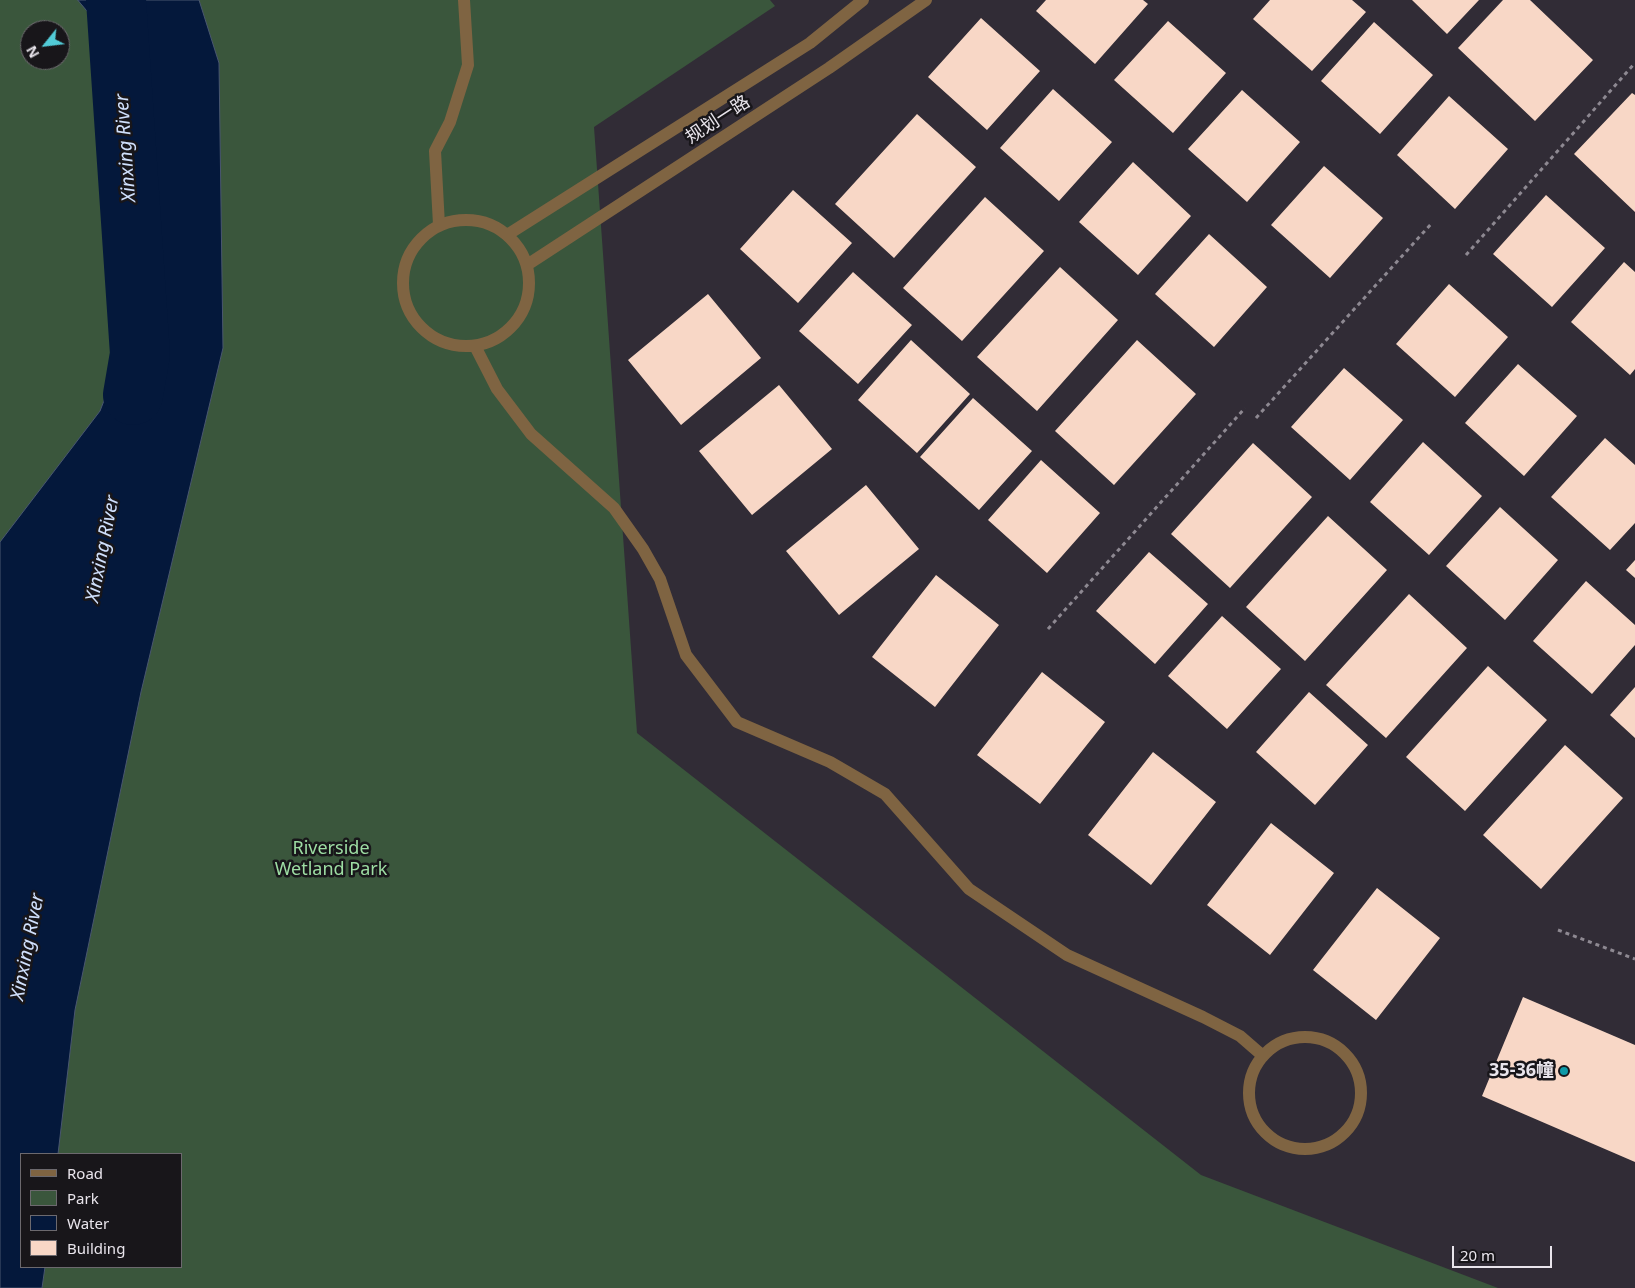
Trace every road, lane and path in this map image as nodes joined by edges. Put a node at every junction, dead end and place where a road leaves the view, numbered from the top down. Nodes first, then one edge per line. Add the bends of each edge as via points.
1 (464, 0) edge
2 (863, 0) edge
3 (926, 0) edge
4 (1635, 64) edge
5 (1431, 224) dead end
6 (439, 225) junction
7 (507, 235) junction
8 (1466, 255) dead end
9 (527, 265) junction
10 (475, 346) junction
11 (1245, 408) dead end
12 (1256, 418) dead end
13 (1048, 629) dead end
14 (1558, 930) dead end
15 (1635, 959) edge
16 (1263, 1056) junction

1 - 6 street via 468,65 450,122 435,151
2 - 7 street, 规划一路 via 810,42
3 - 9 street, 规划一路 via 829,68
4 - 8 path
5 - 12 path
6 - 7 street via 456,220 474,220 492,225
6 - 10 street via 412,249 402,283 405,301 413,318 440,341
7 - 9 street via 519,248
9 - 10 street via 530,283 520,317 508,331
10 - 16 street via 497,389 531,434 614,508 638,542 660,579 686,656 737,722 830,762 885,794 969,889 1067,954 1240,1036
11 - 13 path
14 - 15 path
16 - 16 street via 1254,1069 1250,1100 1254,1116 1274,1140 1289,1148 1305,1150 1335,1141 1348,1131 1361,1102 1361,1086 1348,1057 1336,1046 1321,1039 1290,1039

